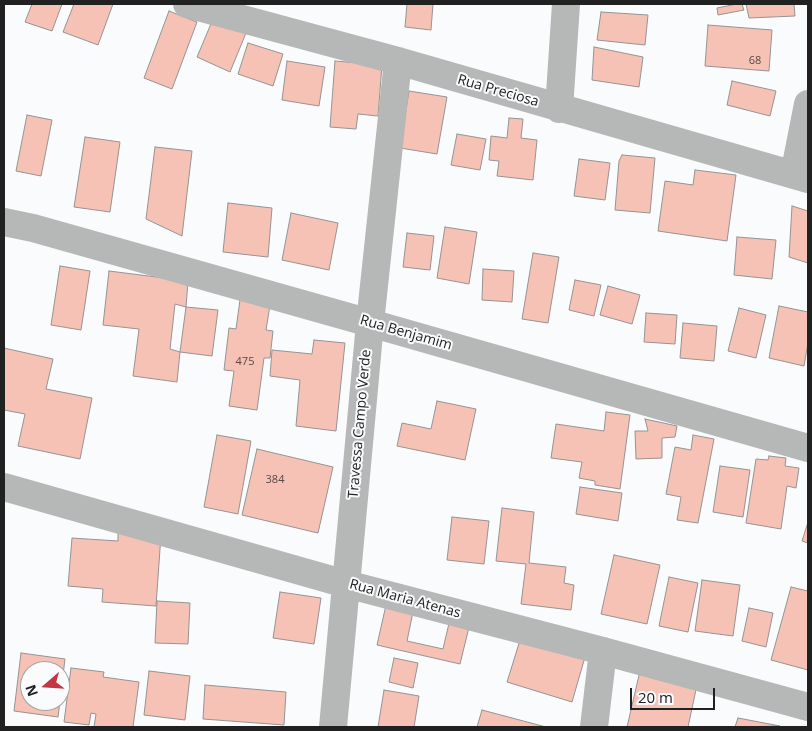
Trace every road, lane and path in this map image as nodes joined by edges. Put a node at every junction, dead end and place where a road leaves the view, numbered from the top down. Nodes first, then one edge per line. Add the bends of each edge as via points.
1 (187, 4) edge
2 (566, 4) edge
3 (398, 61) junction
4 (808, 104) edge
5 (559, 109) junction
6 (801, 177) edge
7 (4, 222) edge
8 (370, 323) junction
9 (808, 448) edge
10 (4, 488) edge
11 (346, 584) junction
12 (603, 651) junction
13 (808, 707) edge
14 (333, 727) edge
15 (594, 727) edge

1 - 3 street, Rua Preciosa
2 - 5 street
3 - 5 street, Rua Preciosa
3 - 8 street, Travessa Campo Verde
4 - 6 street
5 - 6 street, Rua Preciosa
7 - 8 street, Rua Benjamim
8 - 9 street, Rua Benjamim
8 - 11 street, Travessa Campo Verde
10 - 11 street, Rua Maria Atenas
11 - 12 street, Rua Maria Atenas
11 - 14 street, Travessa Campo Verde
12 - 13 street, Rua Maria Atenas
12 - 15 street

